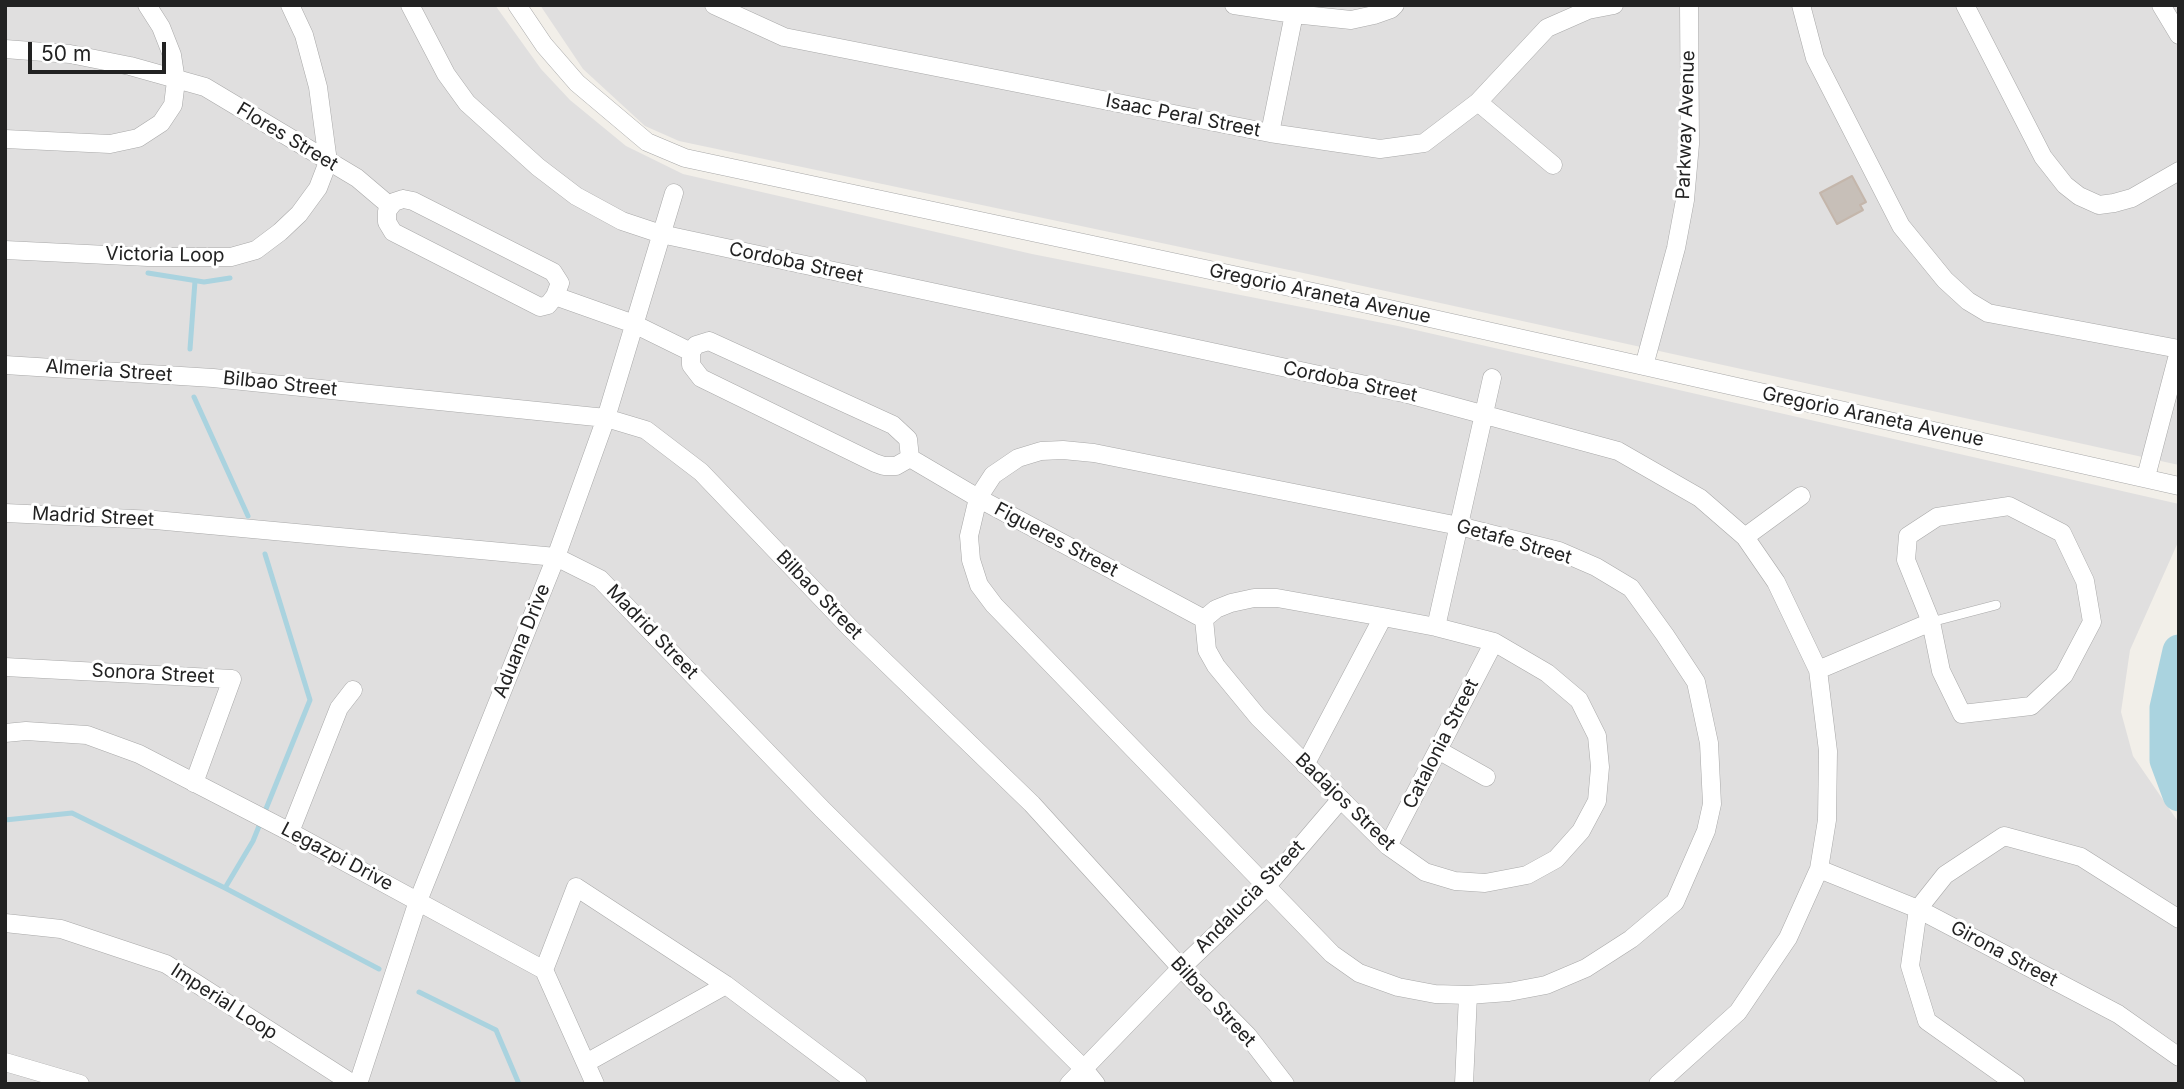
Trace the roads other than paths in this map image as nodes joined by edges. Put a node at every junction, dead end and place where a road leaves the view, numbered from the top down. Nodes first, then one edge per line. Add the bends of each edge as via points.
1 (147, 5) edge
2 (290, 5) edge
3 (410, 5) edge
4 (517, 5) edge
5 (714, 5) edge
6 (1234, 5) edge
7 (1395, 5) edge
8 (1614, 5) edge
9 (1689, 5) edge
10 (1801, 5) edge
11 (1965, 5) edge
12 (2161, 5) edge
13 (1270, 8) edge
14 (747, 13) edge
15 (1294, 14) junction
16 (2179, 35) edge
17 (5, 49) edge
18 (176, 81) junction
19 (1478, 102) junction
20 (1270, 134) junction
21 (5, 139) edge
22 (328, 162) junction
23 (1553, 165) dead end
24 (2179, 171) edge
25 (674, 193) dead end
26 (390, 206) junction
27 (661, 234) junction
28 (5, 250) edge
29 (555, 296) junction
30 (634, 324) junction
31 (2179, 350) edge
32 (691, 352) junction
33 (5, 365) edge
34 (1644, 366) junction
35 (213, 378) joint
36 (1492, 378) dead end
37 (1485, 414) junction
38 (606, 418) junction
39 (910, 458) junction
40 (2146, 477) junction
41 (2179, 486) edge
42 (1801, 496) dead end
43 (978, 498) junction
44 (5, 513) edge
45 (1459, 526) junction
46 (1745, 537) junction
47 (556, 557) junction
48 (1996, 605) dead end
49 (1383, 617) junction
50 (1203, 619) junction
51 (1931, 622) junction
52 (1436, 627) junction
53 (1494, 642) junction
54 (5, 667) edge
55 (1818, 670) junction
56 (353, 690) dead end
57 (5, 733) edge
58 (1438, 750) junction
59 (1305, 765) junction
60 (1486, 777) dead end
61 (194, 783) junction
62 (1342, 799) junction
63 (290, 832) junction
64 (1388, 846) junction
65 (1819, 869) junction
66 (1266, 887) junction
67 (418, 901) junction
68 (1918, 909) junction
69 (2179, 919) edge
70 (5, 923) edge
71 (1181, 968) junction
72 (544, 970) junction
73 (726, 985) junction
74 (1468, 995) junction
75 (2179, 1057) edge
76 (5, 1062) edge
77 (586, 1063) junction
78 (1084, 1069) junction
79 (854, 1083) edge
80 (80, 1084) edge
81 (355, 1084) edge
82 (595, 1084) edge
83 (1069, 1084) edge
84 (1096, 1084) edge
85 (1285, 1084) edge
86 (1464, 1084) edge
87 (1658, 1084) edge
88 (2016, 1084) edge

1 - 18 street via 172,55
2 - 22 street via 304,35 318,87
3 - 27 street, Cordoba Street via 446,74 467,103 576,195 622,221
4 - 34 street, Gregorio Araneta Avenue via 577,83 647,142 685,158
5 - 14 street, Isaac Peral Street
6 - 13 street
7 - 15 street via 1350,20
8 - 19 street, Isaac Peral Street via 1588,10 1548,28
9 - 34 street, Parkway Avenue via 1690,144 1685,200
10 - 31 street via 1815,58 1901,226 1945,280 1988,313
11 - 24 street via 2043,157 2079,197 2099,205 2114,203
12 - 16 street
13 - 15 street
14 - 20 street, Isaac Peral Street via 784,37
15 - 20 street
17 - 18 street, Flores Street via 70,54
18 - 21 street via 173,106 161,123 138,138 110,144
18 - 22 street, Flores Street via 205,88
19 - 20 street, Isaac Peral Street via 1424,143 1380,149
19 - 23 street
22 - 26 street, Flores Street via 357,178
22 - 28 street, Victoria Loop via 318,188 290,223 256,250 231,257
25 - 27 street, Aduana Drive
26 - 29 street via 398,200 413,201 554,272 560,283
26 - 29 street via 387,222 393,232 540,307
27 - 30 street, Aduana Drive
27 - 37 street, Cordoba Street
29 - 30 street
30 - 32 street
30 - 38 street, Aduana Drive
31 - 40 street
32 - 39 street via 691,365 701,378 862,457 884,466 896,466
32 - 39 street via 702,342 716,344 893,425 908,439
33 - 35 street, Almeria Street
34 - 40 street, Gregorio Araneta Avenue
35 - 38 street, Bilbao Street
36 - 37 street
37 - 45 street
37 - 46 street, Cordoba Street via 1618,451 1700,498
38 - 47 street, Aduana Drive
38 - 71 street, Bilbao Street via 646,430 701,472 851,629 1032,804
39 - 43 street, Figueres Street
40 - 41 street, Gregorio Araneta Avenue
42 - 46 street
43 - 45 street, Getafe Street via 993,475 1018,458 1063,450
43 - 50 street, Figueres Street
43 - 66 street, Getafe Street via 969,536 979,585
44 - 47 street, Madrid Street via 155,520
45 - 52 street
45 - 74 street, Getafe Street via 1559,551 1630,588 1696,682 1709,743 1712,804 1706,831 1675,902 1631,939 1586,968 1546,985
46 - 55 street, Cordoba Street via 1776,582
47 - 67 street, Aduana Drive
47 - 78 street, Madrid Street via 600,579 822,809
48 - 51 lane
49 - 50 street, Badajos Street via 1254,598 1223,606
49 - 52 street, Badajos Street
49 - 59 street
50 - 59 street, Badajos Street via 1207,650 1216,666
51 - 51 street via 1941,671 1962,714 2031,706 2064,675 2092,622 2085,581 2062,533 2009,506 1937,517 1908,536 1906,559
51 - 55 street
52 - 53 street, Badajos Street
53 - 58 street, Catalonia Street
53 - 64 street, Badajos Street via 1547,673 1579,700 1597,736 1600,767 1592,811 1556,859 1527,876 1485,883 1455,881 1425,872
54 - 61 street, Sonora Street via 232,679
55 - 65 street, Cordoba Street via 1828,751 1827,820
56 - 63 street via 339,708
57 - 61 street, Legazpi Drive via 87,735 139,754
58 - 60 street
58 - 64 street, Catalonia Street
59 - 62 street, Badajos Street
61 - 63 street, Legazpi Drive
62 - 64 street, Badajos Street
62 - 66 street, Andalucia Street
63 - 67 street, Legazpi Drive
65 - 68 street, Girona Street
65 - 87 street, Cordoba Street via 1788,938 1738,1012
66 - 71 street, Andalucia Street
66 - 74 street, Getafe Street via 1332,954 1359,972 1398,987
67 - 72 street, Legazpi Drive
67 - 81 street, Aduana Drive
68 - 69 street via 1945,875 2004,836 2081,857
68 - 75 street, Girona Street via 2119,1014
68 - 88 street via 1910,966 1927,1021
70 - 81 street, Imperial Loop via 61,929 166,964
71 - 78 street, Andalucia Street
71 - 85 street, Bilbao Street via 1248,1036
72 - 73 street via 576,887
72 - 77 street
73 - 77 street
73 - 79 street
74 - 86 street
76 - 80 street
77 - 82 street
78 - 83 street, Andalucia Street
78 - 84 street, Madrid Street

